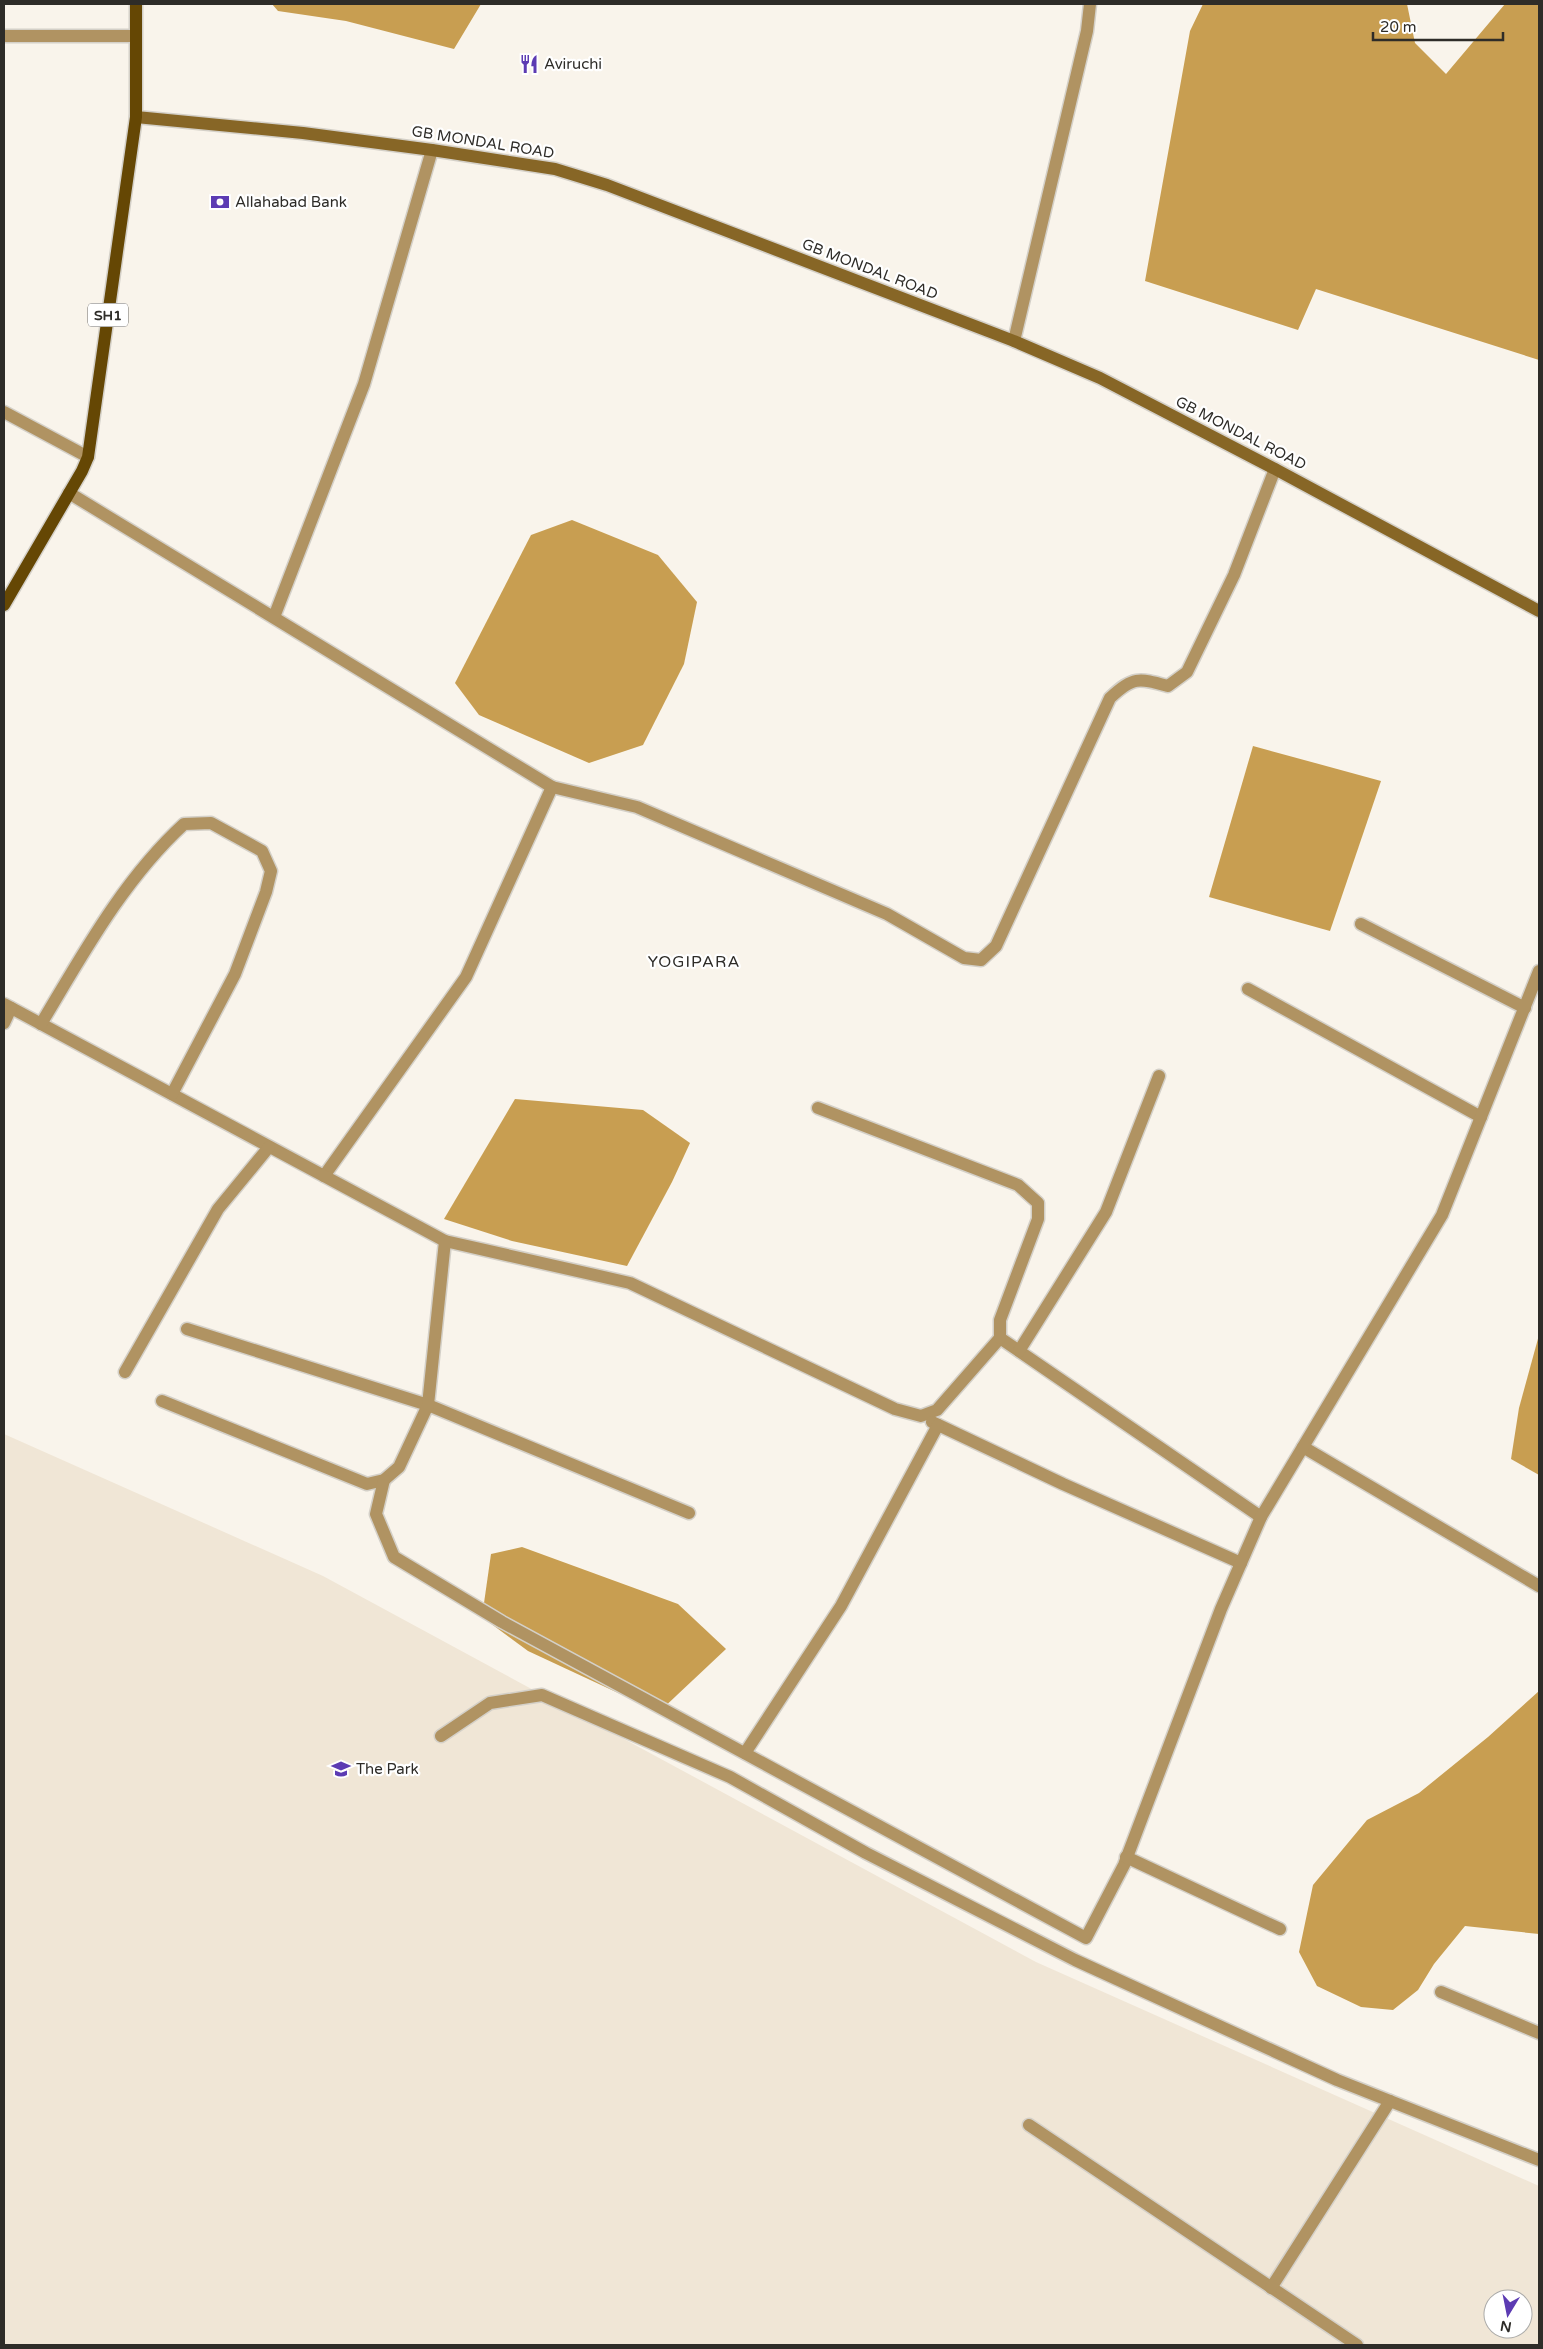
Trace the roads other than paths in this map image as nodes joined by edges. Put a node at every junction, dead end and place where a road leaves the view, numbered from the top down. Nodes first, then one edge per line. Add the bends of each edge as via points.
1 (136, 4) edge
2 (1090, 4) edge
3 (4, 36) edge
4 (135, 36) junction
5 (136, 117) junction
6 (432, 150) junction
7 (1014, 341) junction
8 (4, 412) edge
9 (88, 457) junction
10 (1275, 469) junction
11 (68, 493) junction
12 (4, 605) edge
13 (1539, 611) edge
14 (274, 617) junction
15 (552, 787) junction
16 (1361, 924) dead end
17 (1539, 971) edge
18 (1248, 989) dead end
19 (7, 1006) edge
20 (1525, 1008) junction
21 (4, 1023) edge
22 (41, 1024) junction
23 (1159, 1076) dead end
24 (172, 1094) junction
25 (818, 1108) dead end
26 (1481, 1117) junction
27 (269, 1147) junction
28 (324, 1176) junction
29 (445, 1241) junction
30 (186, 1329) dead end
31 (1000, 1338) junction
32 (1019, 1351) junction
33 (125, 1372) dead end
34 (162, 1402) dead end
35 (428, 1405) junction
36 (921, 1416) junction
37 (938, 1425) junction
38 (1303, 1447) junction
39 (384, 1480) junction
40 (689, 1513) dead end
41 (1261, 1517) junction
42 (1241, 1562) junction
43 (1539, 1586) edge
44 (441, 1736) dead end
45 (745, 1754) junction
46 (1126, 1857) junction
47 (1280, 1929) dead end
48 (1441, 1992) dead end
49 (1539, 2033) edge
50 (1390, 2101) junction
51 (1028, 2125) dead end
52 (1539, 2160) edge
53 (1271, 2288) junction
54 (1357, 2345) edge

1 - 4 main road, SH1
2 - 7 street via 1087,31
3 - 4 street
4 - 5 main road, SH1
5 - 6 street, GB MONDAL ROAD via 303,133
5 - 9 main road, SH1
6 - 7 street, GB MONDAL ROAD via 555,169 606,185
6 - 14 street via 364,384
7 - 10 street, GB MONDAL ROAD via 1100,378
8 - 9 street
9 - 11 main road, SH1
10 - 13 street, GB MONDAL ROAD
10 - 15 street via 1234,576 1187,672 1168,686 1144,680 1124,684 1110,698 996,946 981,960 964,958 887,914 637,807
11 - 12 main road, SH1
11 - 14 street
14 - 15 street
15 - 28 street via 466,977
16 - 20 street
17 - 20 street
18 - 26 street
19 - 21 street
19 - 22 street
20 - 26 street
22 - 24 street
22 - 24 street via 101,924 165,841 184,824 211,824 262,852 271,871 235,974
23 - 32 street via 1106,1212
24 - 27 street
25 - 31 street via 1018,1185 1038,1203 1038,1219 1000,1320
26 - 38 street via 1442,1216
27 - 28 street
27 - 33 street via 218,1209
28 - 29 street
29 - 35 street
29 - 36 street via 630,1284 895,1409
30 - 35 street
31 - 32 street
31 - 36 street via 937,1410
32 - 41 street
34 - 39 street via 367,1484
35 - 39 street via 399,1467
35 - 40 street
36 - 37 street
37 - 42 street
37 - 45 street via 841,1606
38 - 41 street
38 - 43 street
39 - 45 street via 376,1514 394,1557 502,1622
41 - 42 street
42 - 46 street
44 - 50 street via 490,1702 542,1695 730,1777 866,1853 1075,1960
45 - 46 street via 1086,1938
46 - 47 street
48 - 49 street
50 - 52 street
50 - 53 street
51 - 53 street
53 - 54 street

